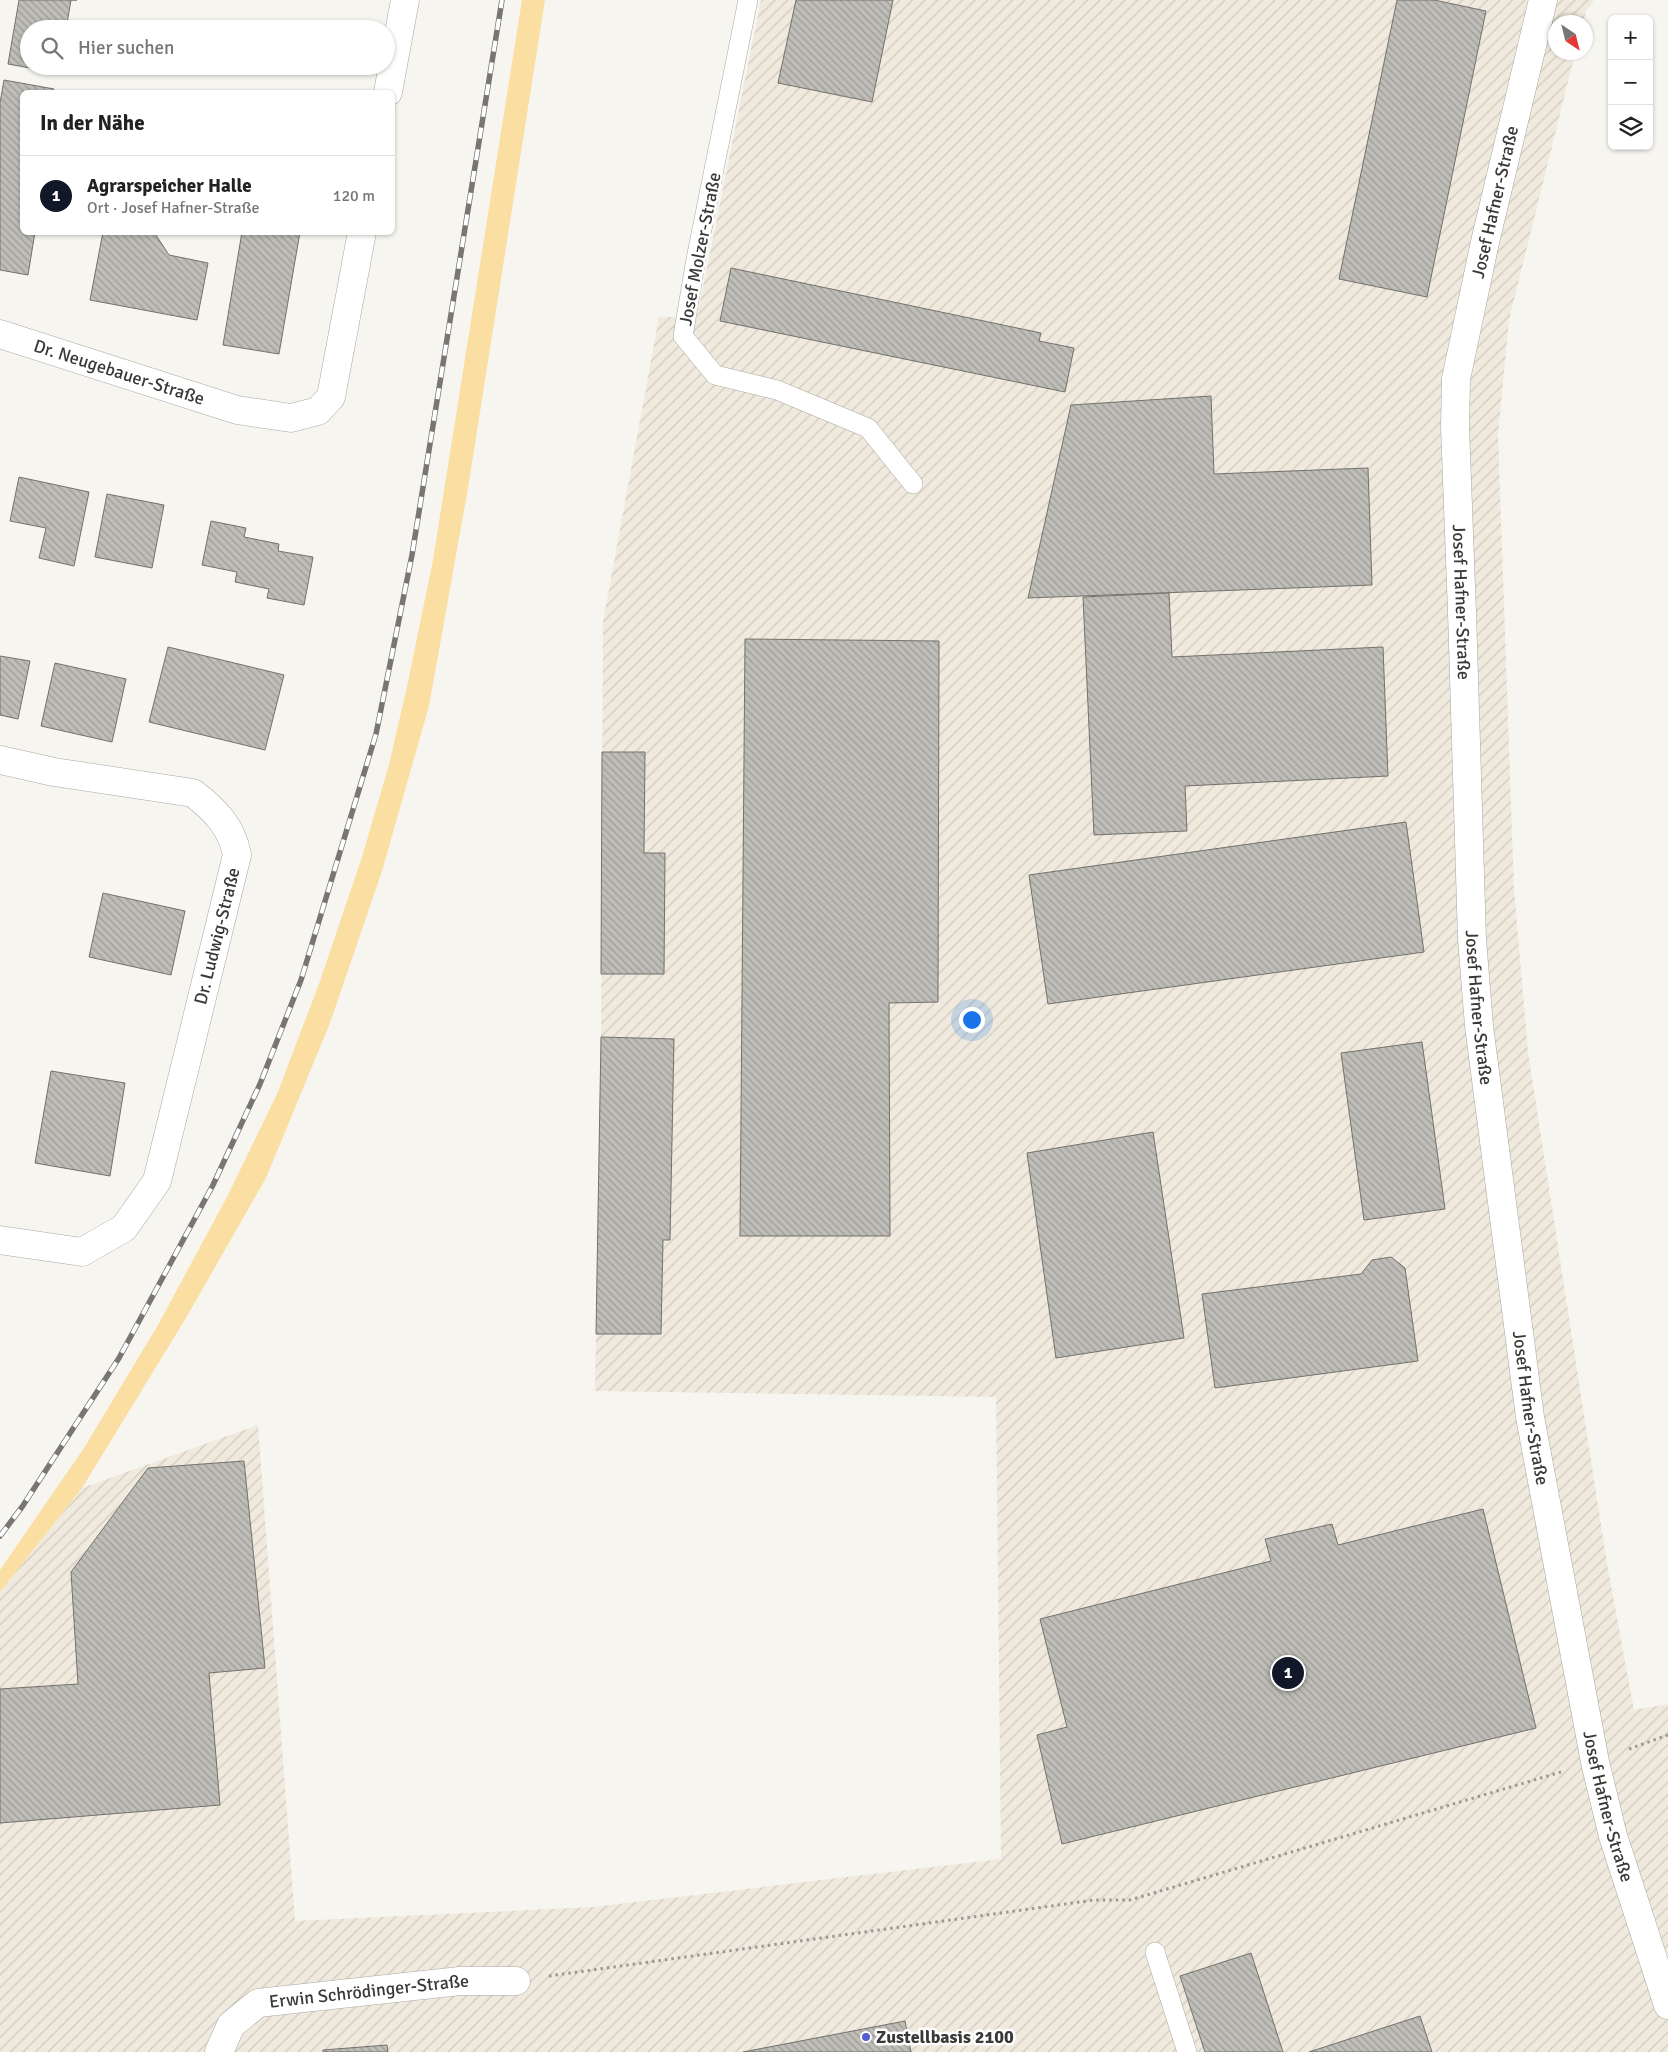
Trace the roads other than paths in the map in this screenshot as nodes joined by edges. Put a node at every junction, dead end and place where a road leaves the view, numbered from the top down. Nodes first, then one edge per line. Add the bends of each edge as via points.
1 (405, 0) edge
2 (748, 0) edge
3 (1543, 0) edge
4 (395, 54) edge
5 (391, 75) edge
6 (388, 90) edge
7 (361, 235) edge
8 (0, 334) edge
9 (913, 484) dead end
10 (0, 760) edge
11 (0, 1240) edge
12 (1155, 1952) dead end
13 (516, 1980) road end
14 (1668, 2004) edge
15 (219, 2052) edge
16 (1187, 2052) edge

1 - 4 street
2 - 9 lane, Josef Molzer-Straße via 683,336 715,375 777,390 868,428
3 - 14 street, Josef Hafner-Straße via 1456,379 1454,427 1472,939 1479,1026 1530,1417 1594,1762 1613,1836
5 - 6 street
7 - 8 street, Dr. Neugebauer-Straße via 331,397 318,411 291,418 237,410
10 - 11 street, Dr. Ludwig-Straße via 54,772 194,793 226,825 237,855 157,1181 124,1228 82,1252
12 - 16 lane
13 - 15 street, Erwin Schrödinger-Straße via 460,1981 258,2003 231,2025

